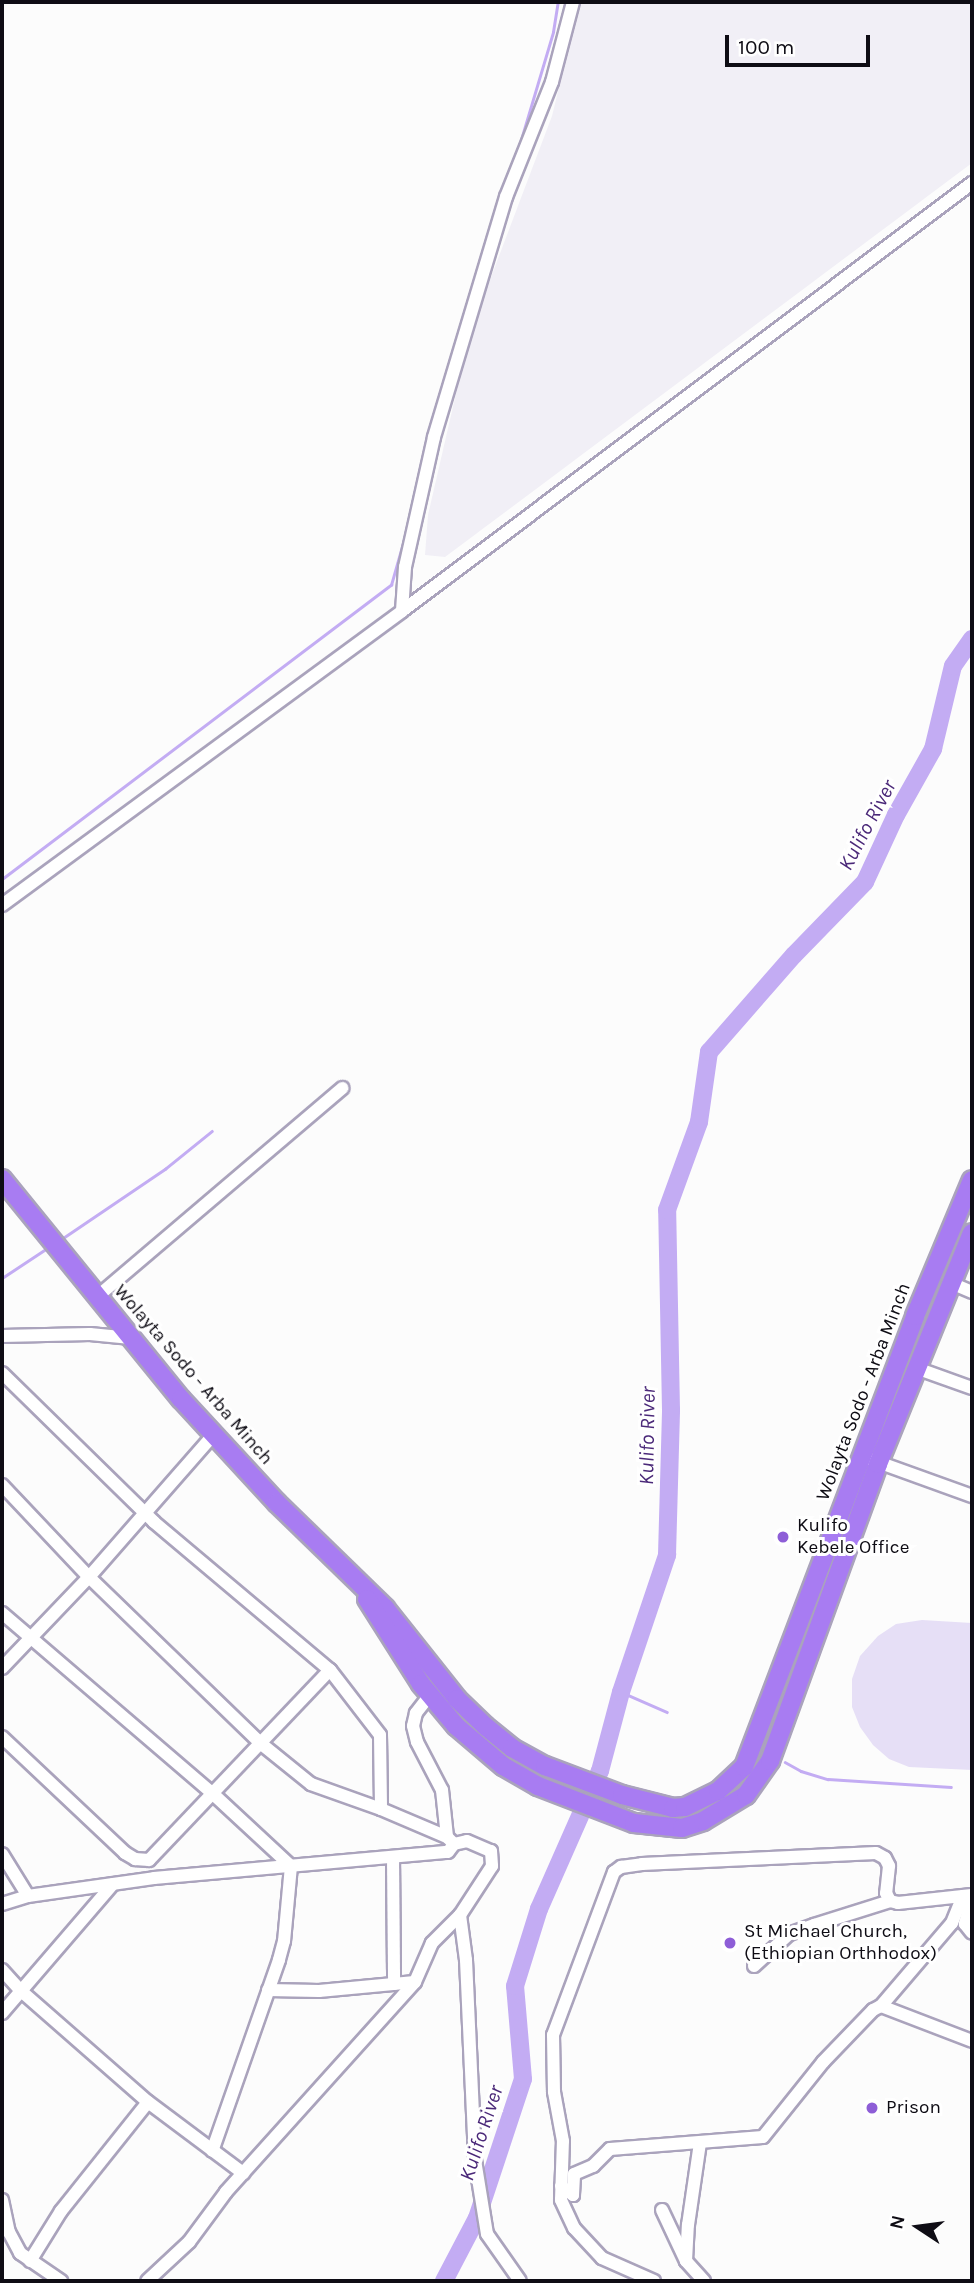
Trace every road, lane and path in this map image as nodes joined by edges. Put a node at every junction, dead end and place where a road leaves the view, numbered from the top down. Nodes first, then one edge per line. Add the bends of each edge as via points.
1 (573, 2) edge
2 (972, 183) edge
3 (402, 611) junction
4 (2, 905) edge
5 (342, 1088) dead end
6 (2, 1179) edge
7 (972, 1180) edge
8 (972, 1233) edge
9 (951, 1283) junction
10 (972, 1292) edge
11 (98, 1296) junction
12 (2, 1336) edge
13 (131, 1338) junction
14 (916, 1368) junction
15 (2, 1373) edge
16 (972, 1388) edge
17 (214, 1434) junction
18 (861, 1456) junction
19 (878, 1464) junction
20 (2, 1485) edge
21 (972, 1496) edge
22 (146, 1513) junction
23 (89, 1577) junction
24 (363, 1590) junction
25 (806, 1598) junction
26 (825, 1605) junction
27 (2, 1613) edge
28 (29, 1639) junction
29 (2, 1668) edge
30 (330, 1670) junction
31 (430, 1695) junction
32 (2, 1737) edge
33 (259, 1742) junction
34 (211, 1792) junction
35 (381, 1809) junction
36 (451, 1841) junction
37 (2, 1854) edge
38 (393, 1857) junction
39 (149, 1860) junction
40 (291, 1866) junction
41 (154, 1878) junction
42 (113, 1884) junction
43 (28, 1896) junction
44 (969, 1897) edge
45 (890, 1901) junction
46 (2, 1904) edge
47 (460, 1915) junction
48 (972, 1933) edge
49 (754, 1966) dead end
50 (2, 1970) edge
51 (415, 1982) junction
52 (394, 1984) junction
53 (20, 1990) junction
54 (268, 1990) junction
55 (881, 2006) junction
56 (2, 2013) edge
57 (972, 2041) edge
58 (148, 2102) junction
59 (700, 2143) junction
60 (212, 2151) junction
61 (243, 2173) junction
62 (561, 2186) junction
63 (2, 2200) edge
64 (663, 2210) dead end
65 (30, 2261) junction
66 (687, 2261) junction
67 (519, 2279) edge
68 (61, 2281) edge
69 (147, 2281) edge
70 (654, 2281) edge
71 (704, 2281) edge

1 - 3 street via 552,82 506,197 435,437 405,567
2 - 3 street
3 - 4 street
5 - 11 street
6 - 11 highway, Wolayta Sodo - Arba Minch
7 - 18 highway, Wolayta Sodo - Arba Minch
8 - 9 highway
9 - 10 street
9 - 14 highway
11 - 13 highway, Wolayta Sodo - Arba Minch
12 - 13 street
13 - 17 highway, Wolayta Sodo - Arba Minch
14 - 16 street
14 - 19 highway
15 - 22 street
17 - 22 street
17 - 24 highway, Wolayta Sodo - Arba Minch
18 - 19 street
18 - 25 highway, Wolayta Sodo - Arba Minch
19 - 21 street
19 - 26 highway
20 - 23 street
22 - 23 street
22 - 30 street
23 - 28 street
23 - 33 street
24 - 25 highway, Wolayta Sodo - Arba Minch via 385,1608 457,1699 512,1748 545,1766 622,1795 661,1806 685,1807 718,1791 744,1767
24 - 31 highway, Wolayta Sodo - Arba Minch via 390,1639
25 - 26 highway
26 - 31 highway, Wolayta Sodo - Arba Minch via 770,1761 746,1795 682,1828 615,1817 538,1786 478,1746
27 - 28 street
28 - 29 street
28 - 34 street
30 - 33 street
30 - 35 street via 380,1735
31 - 36 street via 416,1713 413,1726 442,1790
32 - 39 street via 125,1853
33 - 34 street
33 - 35 street via 311,1784
34 - 39 street
34 - 40 street
35 - 36 street
36 - 38 street via 448,1852
36 - 47 street via 467,1841 491,1851 492,1866
37 - 43 street
38 - 40 street
38 - 52 street
39 - 41 street
40 - 41 street
40 - 54 street via 284,1941
41 - 42 street
42 - 43 street
42 - 53 street
43 - 46 street
44 - 45 street
44 - 48 street via 965,1924
44 - 55 street
45 - 49 street via 789,1934
45 - 62 street via 886,1893 889,1866 876,1853 617,1868 553,2035 554,2092 564,2141
47 - 51 street via 432,1943
47 - 67 street via 475,2160 487,2234
50 - 53 street
51 - 52 street
51 - 61 street
52 - 54 street
53 - 56 street
53 - 58 street
54 - 60 street
55 - 57 street
55 - 59 street via 823,2062 768,2133 756,2139
58 - 60 street
58 - 65 street via 61,2211
59 - 62 street via 610,2149 593,2166 574,2174 573,2195
59 - 66 street
60 - 61 street
61 - 69 street via 189,2242
62 - 70 street via 561,2200 574,2228 602,2258
63 - 65 street via 9,2232
64 - 66 street
65 - 68 street
66 - 71 street

